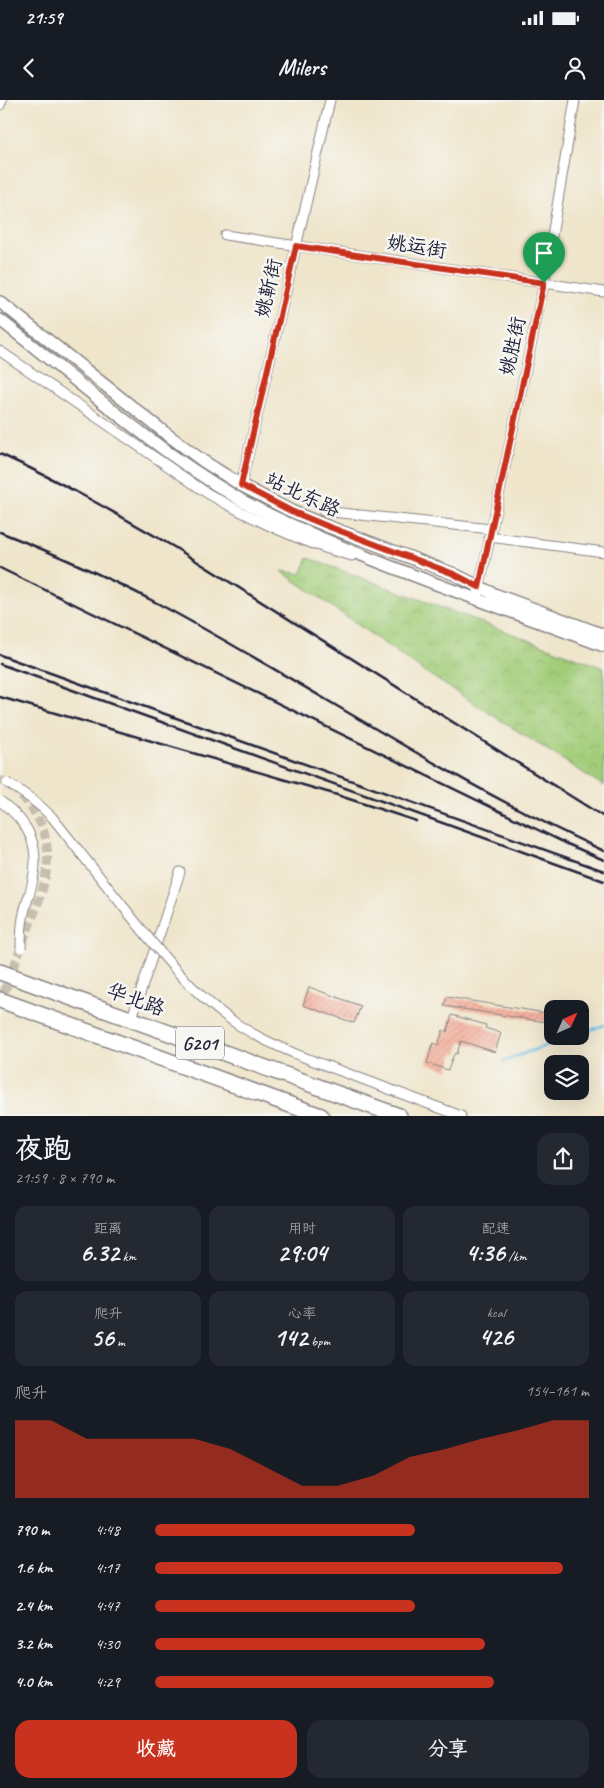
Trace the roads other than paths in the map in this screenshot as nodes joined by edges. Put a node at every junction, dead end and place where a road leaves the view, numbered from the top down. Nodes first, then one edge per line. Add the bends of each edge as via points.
1 (2, 100) edge
2 (330, 100) edge
3 (575, 100) edge
4 (0, 105) edge
5 (225, 235) dead end
6 (296, 246) junction
7 (544, 283) junction
8 (604, 292) edge
9 (0, 302) edge
10 (0, 320) edge
11 (0, 351) edge
12 (241, 485) junction
13 (323, 511) dead end
14 (490, 533) junction
15 (604, 552) edge
16 (380, 563) junction
17 (478, 593) junction
18 (604, 635) edge
19 (604, 646) edge
20 (7, 784) dead end
21 (0, 801) edge
22 (180, 872) dead end
23 (21, 948) dead end
24 (0, 972) edge
25 (0, 1000) edge
26 (132, 1018) junction
27 (321, 1116) edge
28 (399, 1116) edge
29 (461, 1116) edge

1 - 4 street
2 - 6 street, 姚靳街
3 - 7 street, 姚胜街
5 - 6 street, 姚运街
6 - 7 street, 姚运街
6 - 12 street, 姚靳街
7 - 8 street, 姚运街
7 - 14 street, 姚胜街
9 - 12 street, 站北东路 via 164,432
10 - 16 street, 站北东路 via 197,473 289,524
11 - 16 street via 230,506 271,527 338,552
12 - 17 street, 站北东路 via 309,518 454,574
13 - 14 street
14 - 15 street
14 - 17 street, 姚胜街
16 - 17 street, 站北东路
17 - 18 street, 站北东路 via 494,594
17 - 19 street, 站北东路
20 - 29 street, bridge via 24,792 52,817 165,958 203,999 257,1036 293,1053
21 - 23 street, bridge via 28,829 35,853
22 - 26 street
24 - 26 highway, 华北路 / G201
25 - 27 highway, G201
26 - 28 highway, 华北路 / G201

